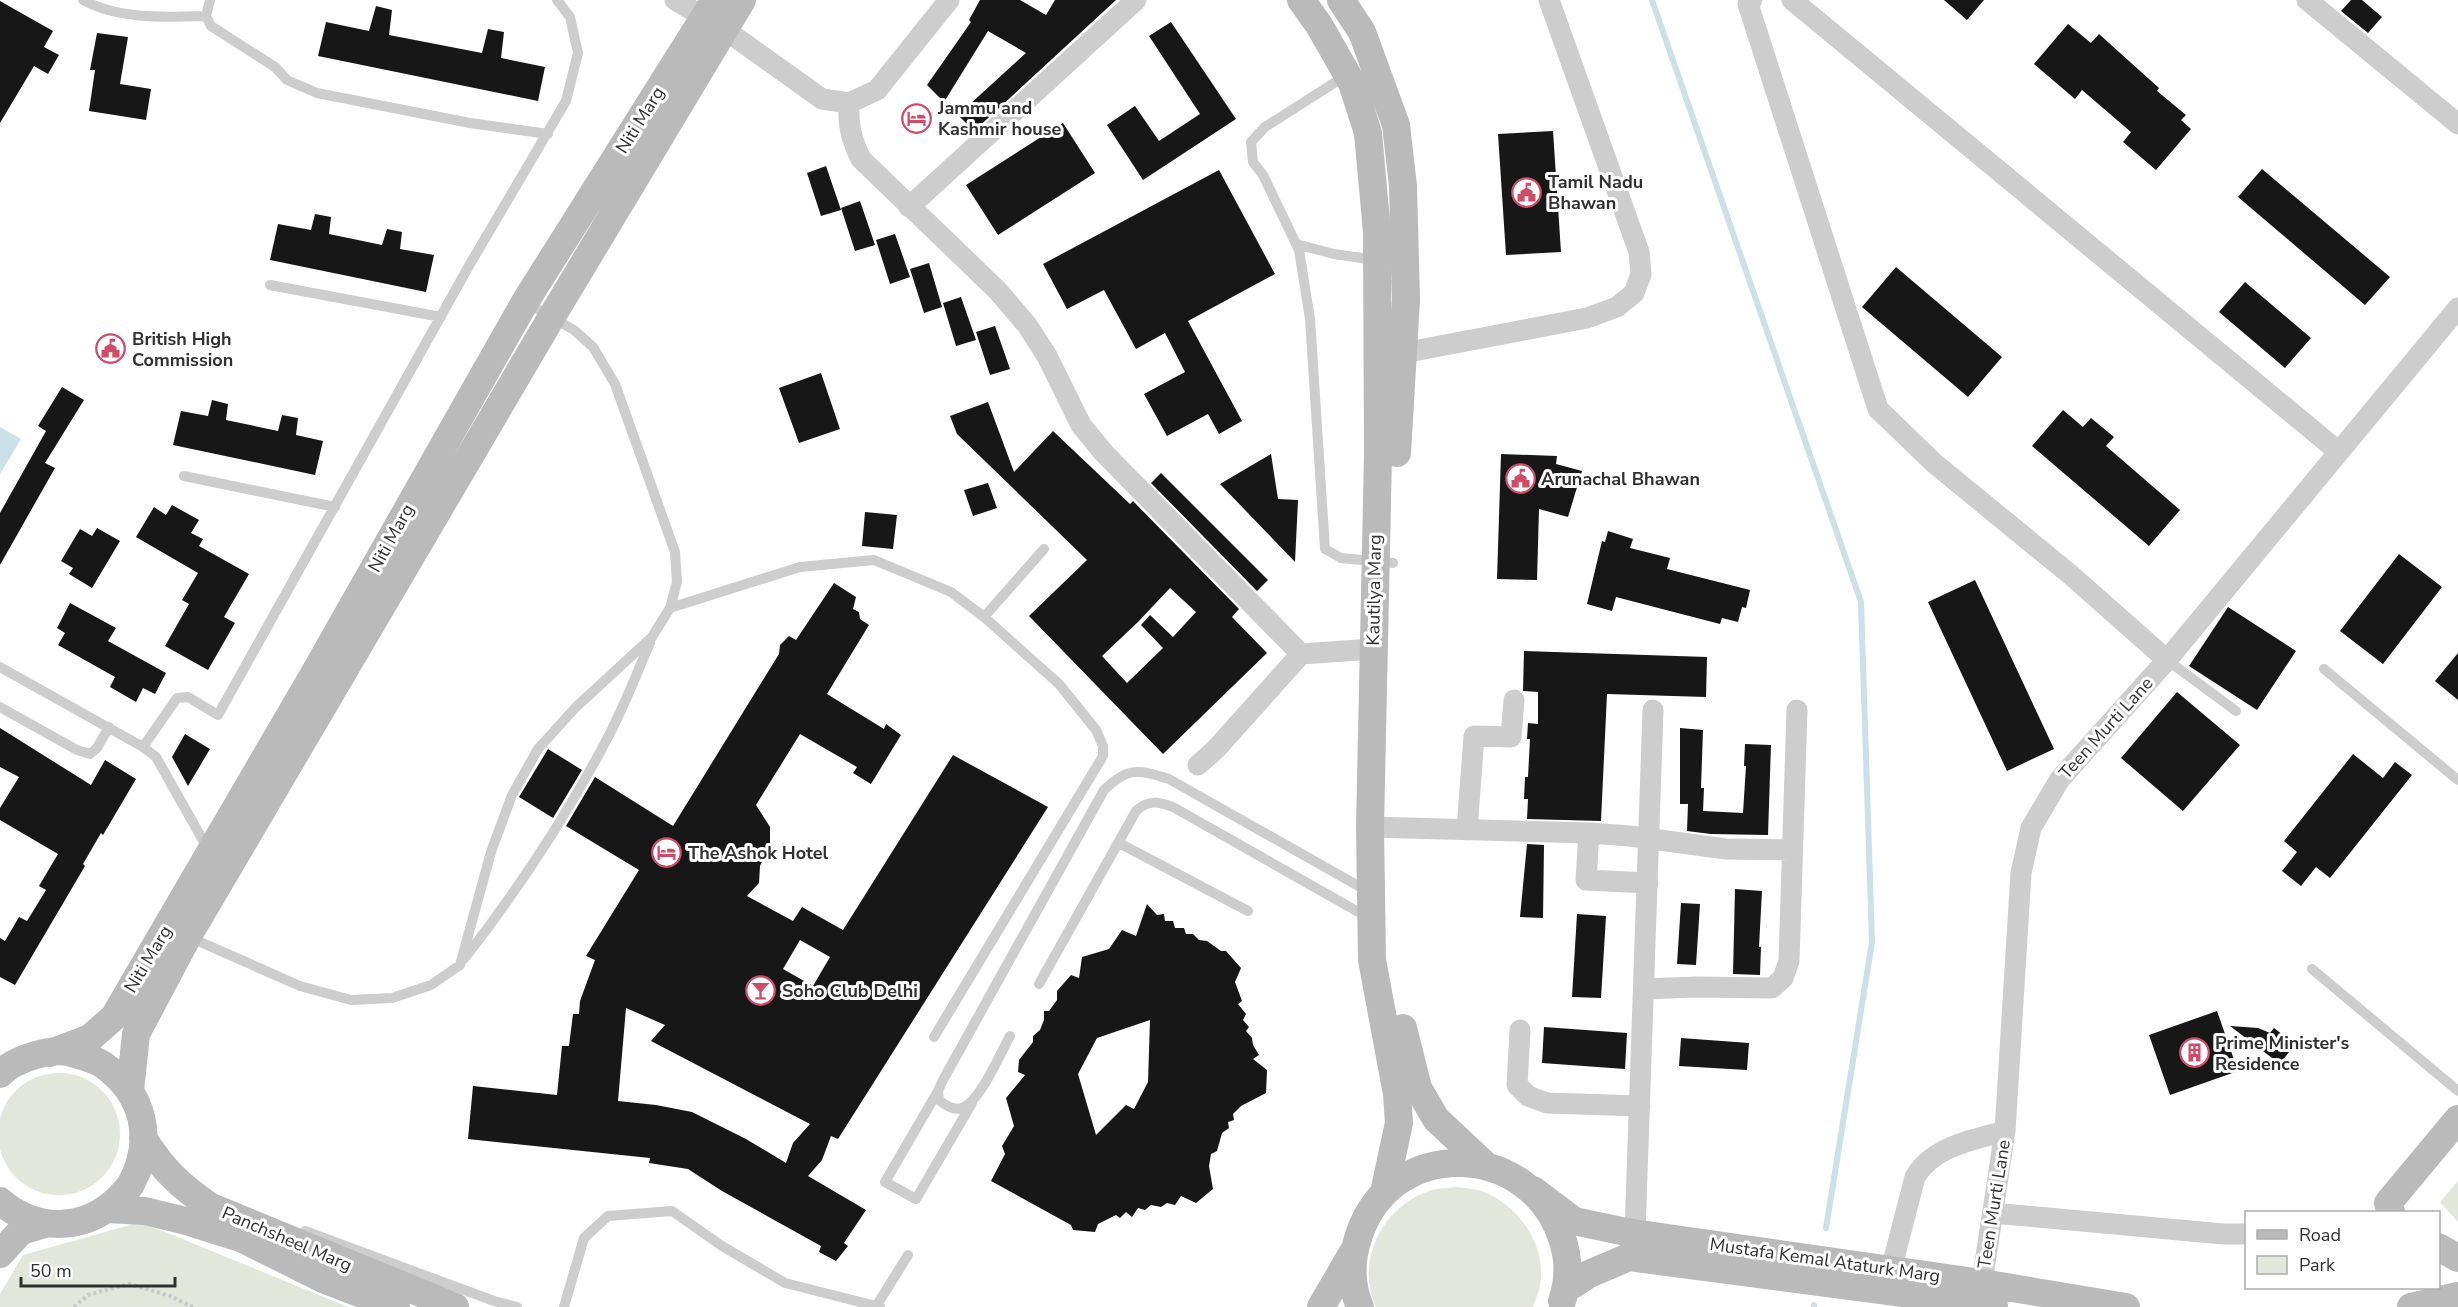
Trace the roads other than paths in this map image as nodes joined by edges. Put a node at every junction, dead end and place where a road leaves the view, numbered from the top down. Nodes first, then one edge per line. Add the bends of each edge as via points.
1 (83, 0) edge
2 (210, 0) edge
3 (557, 0) edge
4 (675, 0) edge
5 (742, 0) edge
6 (949, 0) edge
7 (1136, 0) edge
8 (1301, 0) edge
9 (1341, 0) edge
10 (1549, 0) edge
11 (1752, 0) edge
12 (1792, 0) edge
13 (2307, 0) edge
14 (206, 16) junction
15 (715, 16) edge
16 (1358, 64) junction
17 (849, 103) junction
18 (2458, 124) edge
19 (548, 135) junction
20 (909, 207) junction
21 (1296, 244) junction
22 (1391, 261) junction
23 (270, 285) dead end
24 (525, 302) junction
25 (2458, 308) edge
26 (441, 317) junction
27 (551, 318) junction
28 (1402, 352) junction
29 (2339, 452) junction
30 (184, 476) dead end
31 (335, 507) junction
32 (1044, 549) dead end
33 (1384, 563) junction
34 (670, 608) junction
35 (984, 617) junction
36 (652, 637) junction
37 (1373, 649) junction
38 (1301, 654) junction
39 (2167, 660) junction
40 (0, 667) edge
41 (2324, 669) dead end
42 (1514, 700) dead end
43 (0, 707) edge
44 (1653, 710) dead end
45 (1797, 710) dead end
46 (2236, 711) dead end
47 (109, 728) junction
48 (143, 747) junction
49 (1197, 765) dead end
50 (2458, 780) edge
51 (1377, 828) junction
52 (1467, 830) junction
53 (1589, 833) junction
54 (1650, 839) junction
55 (1119, 843) junction
56 (1792, 850) junction
57 (210, 854) junction
58 (1648, 883) junction
59 (1378, 910) junction
60 (1248, 911) dead end
61 (178, 932) junction
62 (460, 965) junction
63 (2312, 969) dead end
64 (1039, 984) dead end
65 (1644, 989) junction
66 (1520, 1030) dead end
67 (1010, 1036) dead end
68 (934, 1037) dead end
69 (25, 1057) edge
70 (0, 1074) edge
71 (938, 1091) junction
72 (2458, 1091) edge
73 (130, 1092) junction
74 (974, 1100) junction
75 (1640, 1106) junction
76 (2458, 1119) edge
77 (2005, 1131) junction
78 (143, 1138) junction
79 (2458, 1146) edge
80 (1484, 1164) junction
81 (1533, 1190) junction
82 (1384, 1193) junction
83 (0, 1201) edge
84 (107, 1209) junction
85 (2391, 1211) edge
86 (2403, 1211) edge
87 (1993, 1213) junction
88 (44, 1224) junction
89 (285, 1228) junction
90 (1635, 1233) junction
91 (2245, 1234) edge
92 (2440, 1248) edge
93 (1353, 1252) junction
94 (0, 1254) edge
95 (908, 1255) dead end
96 (2458, 1258) edge
97 (1891, 1270) junction
98 (1982, 1283) junction
99 (2458, 1296) edge
100 (1563, 1298) edge
101 (879, 1306) edge
102 (396, 1307) edge
103 (455, 1307) edge
104 (516, 1307) edge
105 (564, 1307) edge
106 (1322, 1307) edge
107 (1360, 1307) edge
108 (2003, 1307) edge
109 (2126, 1307) edge
110 (2411, 1307) edge

1 - 14 lane via 134,15
2 - 14 lane
3 - 19 lane via 570,17 579,53 566,101
4 - 15 street
5 - 15 street, Niti Marg
6 - 17 street via 877,90
7 - 20 street
8 - 16 street, Kautilya Marg via 1319,25
9 - 16 street, Kautilya Marg via 1362,32
10 - 28 street via 1640,252 1641,274 1634,294 1617,307 1587,318
11 - 39 street via 1748,4 1878,409 1934,463
12 - 29 street
13 - 18 street
14 - 19 lane via 212,26 275,67 287,80 317,93
15 - 17 street via 822,99
15 - 24 street, Niti Marg
15 - 27 street, Niti Marg
16 - 21 lane via 1265,127 1251,142 1253,162
16 - 22 street, Kautilya Marg via 1396,125 1403,186
17 - 20 street via 851,138 861,159
19 - 26 lane
20 - 38 street via 997,290 1027,325 1081,425 1104,453
21 - 22 lane via 1334,254
21 - 33 lane via 1310,319 1325,549 1341,558
22 - 28 street, Kautilya Marg via 1406,300
22 - 33 street, Kautilya Marg via 1378,455
23 - 26 lane
24 - 27 lane
24 - 57 street, Niti Marg
25 - 29 street, Teen Murti Lane
26 - 31 lane
27 - 34 lane via 574,330 593,347 620,394 675,552 676,582
27 - 61 street, Niti Marg
28 - 33 street, Kautilya Marg
29 - 39 street, Teen Murti Lane
30 - 31 lane
31 - 48 lane via 218,715 188,697 177,698
32 - 35 lane
33 - 37 street, Kautilya Marg
33 - 51 street, Kautilya Marg via 1391,749
34 - 35 lane via 800,567 874,560 951,592
34 - 36 lane
35 - 68 lane via 1059,684 1096,730 1103,756
36 - 62 lane via 608,738 557,827 509,901
36 - 62 lane via 575,708 538,749 512,795 491,852
37 - 38 street
37 - 51 street, Kautilya Marg
38 - 49 street
39 - 46 lane
39 - 77 street, Teen Murti Lane via 2060,779 2031,828 2021,873
40 - 47 lane
41 - 50 lane
42 - 52 street via 1511,737 1474,736
43 - 47 lane via 90,754
44 - 54 street
45 - 56 street
47 - 48 lane
48 - 57 lane via 156,758
51 - 52 street
51 - 59 street, Kautilya Marg
52 - 53 street
53 - 54 street
53 - 58 street via 1586,880
54 - 56 street via 1726,849
54 - 58 street
55 - 59 lane via 1136,812 1144,804 1156,802
55 - 60 lane
55 - 64 lane
56 - 65 street via 1790,961 1784,978 1772,988
57 - 61 street, Niti Marg
58 - 65 street
59 - 71 lane via 1169,779 1144,771 1120,776 1104,790
59 - 80 street, Kautilya Marg via 1418,1088 1436,1119
59 - 82 street, Kautilya Marg via 1372,960 1399,1123
61 - 62 lane via 300,986 351,1000 392,998 430,985
61 - 69 street, Niti Marg via 114,1017 90,1038
61 - 73 street, Niti Marg via 136,1034
63 - 72 lane
65 - 75 street
66 - 75 street via 1517,1085 1528,1096 1547,1103
67 - 74 lane
69 - 70 street, Niti Marg
69 - 73 street via 68,1052 100,1063
71 - 74 lane via 939,1100 948,1107 963,1108
71 - 74 lane via 885,1182 916,1199
73 - 78 street via 142,1118
75 - 90 street
76 - 85 street via 2388,1203
77 - 87 street, Teen Murti Lane
77 - 97 street via 1949,1148 1921,1168 1915,1177
78 - 84 street via 144,1153 130,1186
78 - 89 street, Panchsheel Marg via 160,1165 211,1207
79 - 86 street
80 - 81 street, Mustafa Kemal Ataturk Marg via 1510,1174
80 - 82 street via 1448,1162 1413,1172
81 - 90 street, Mustafa Kemal Ataturk Marg via 1574,1221
81 - 100 street via 1555,1219 1567,1253
82 - 93 street via 1364,1220
83 - 88 street via 14,1213
84 - 88 street via 77,1223
84 - 102 street, Panchsheel Marg via 145,1211 243,1239 325,1280
87 - 91 street
87 - 98 street, Teen Murti Lane
88 - 94 street via 21,1231
89 - 103 street, Panchsheel Marg
89 - 104 lane
90 - 97 street, Mustafa Kemal Ataturk Marg
92 - 96 street
93 - 106 street
93 - 107 street via 1352,1278
95 - 101 lane
97 - 98 street, Mustafa Kemal Ataturk Marg
98 - 109 street, Mustafa Kemal Ataturk Marg
99 - 110 street
100 - 108 street, Mustafa Kemal Ataturk Marg via 1589,1274 1629,1257
101 - 105 lane via 785,1283 672,1211 608,1216 584,1238

